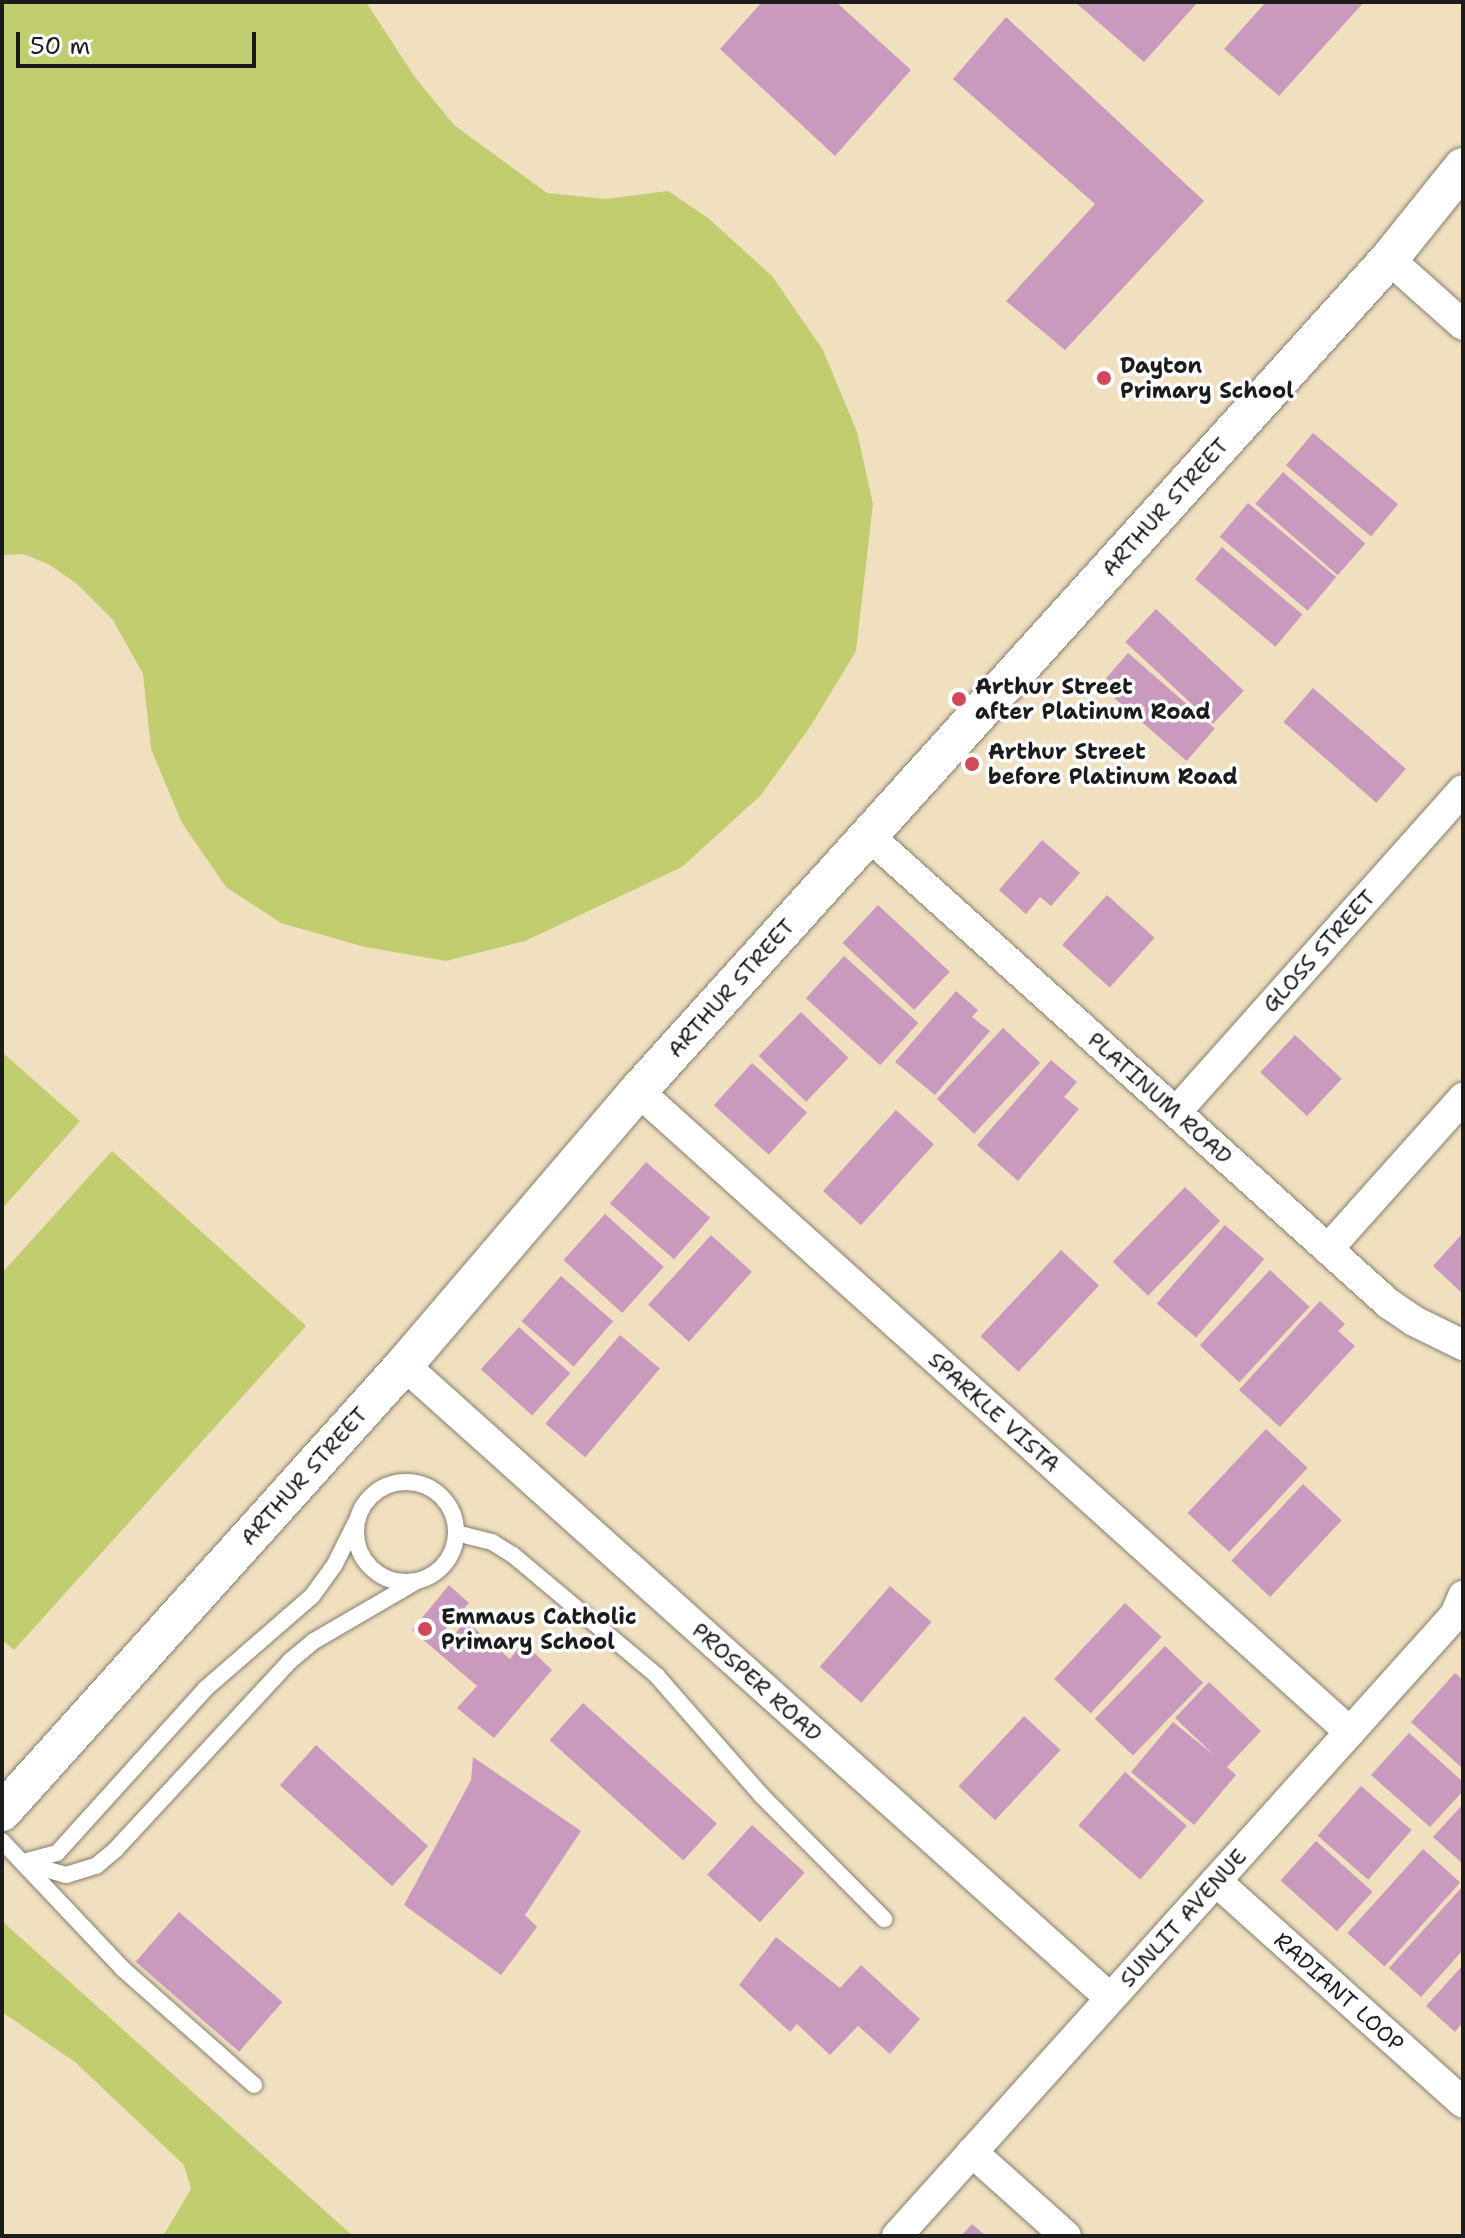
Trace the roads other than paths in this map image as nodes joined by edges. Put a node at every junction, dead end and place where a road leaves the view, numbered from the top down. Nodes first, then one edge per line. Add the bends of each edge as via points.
1 (1463, 167) edge
2 (1389, 259) junction
3 (1463, 325) edge
4 (1463, 790) edge
5 (869, 836) junction
6 (638, 1091) junction
7 (1463, 1098) edge
8 (1176, 1112) junction
9 (1328, 1249) junction
10 (1463, 1345) edge
11 (404, 1365) junction
12 (356, 1522) junction
13 (456, 1533) junction
14 (417, 1581) junction
15 (1460, 1611) edge
16 (1350, 1732) junction
17 (2, 1812) edge
18 (2, 1841) edge
19 (22, 1862) junction
20 (1216, 1881) junction
21 (884, 1919) dead end
22 (1110, 1998) junction
23 (254, 2085) dead end
24 (1463, 2103) edge
25 (972, 2152) junction
26 (897, 2236) edge
27 (1066, 2236) edge

1 - 2 street, ARTHUR STREET
2 - 3 street
2 - 5 street, ARTHUR STREET
4 - 8 street, GLOSS STREET
5 - 6 street, ARTHUR STREET
5 - 8 street, PLATINUM ROAD
6 - 11 street, ARTHUR STREET
6 - 16 street, SPARKLE VISTA
7 - 9 street
8 - 9 street, PLATINUM ROAD
9 - 10 street, PLATINUM ROAD via 1389,1304
11 - 17 street, ARTHUR STREET
11 - 22 street, PROSPER ROAD
12 - 13 lane via 372,1494 386,1485 419,1483 446,1502
12 - 14 lane via 360,1555 371,1569 384,1578
12 - 19 lane via 312,1596 205,1689 57,1853
13 - 14 lane via 445,1564
13 - 21 lane via 492,1542 513,1555 657,1676 761,1795
14 - 19 lane via 314,1641 290,1661 96,1866 66,1875
15 - 16 street, SUNLIT AVENUE
16 - 20 street, SUNLIT AVENUE
18 - 19 lane
19 - 23 lane via 123,1969
20 - 22 street, SUNLIT AVENUE
20 - 24 street, RADIANT LOOP
22 - 25 street, SUNLIT AVENUE
25 - 26 street, SUNLIT AVENUE
25 - 27 street

